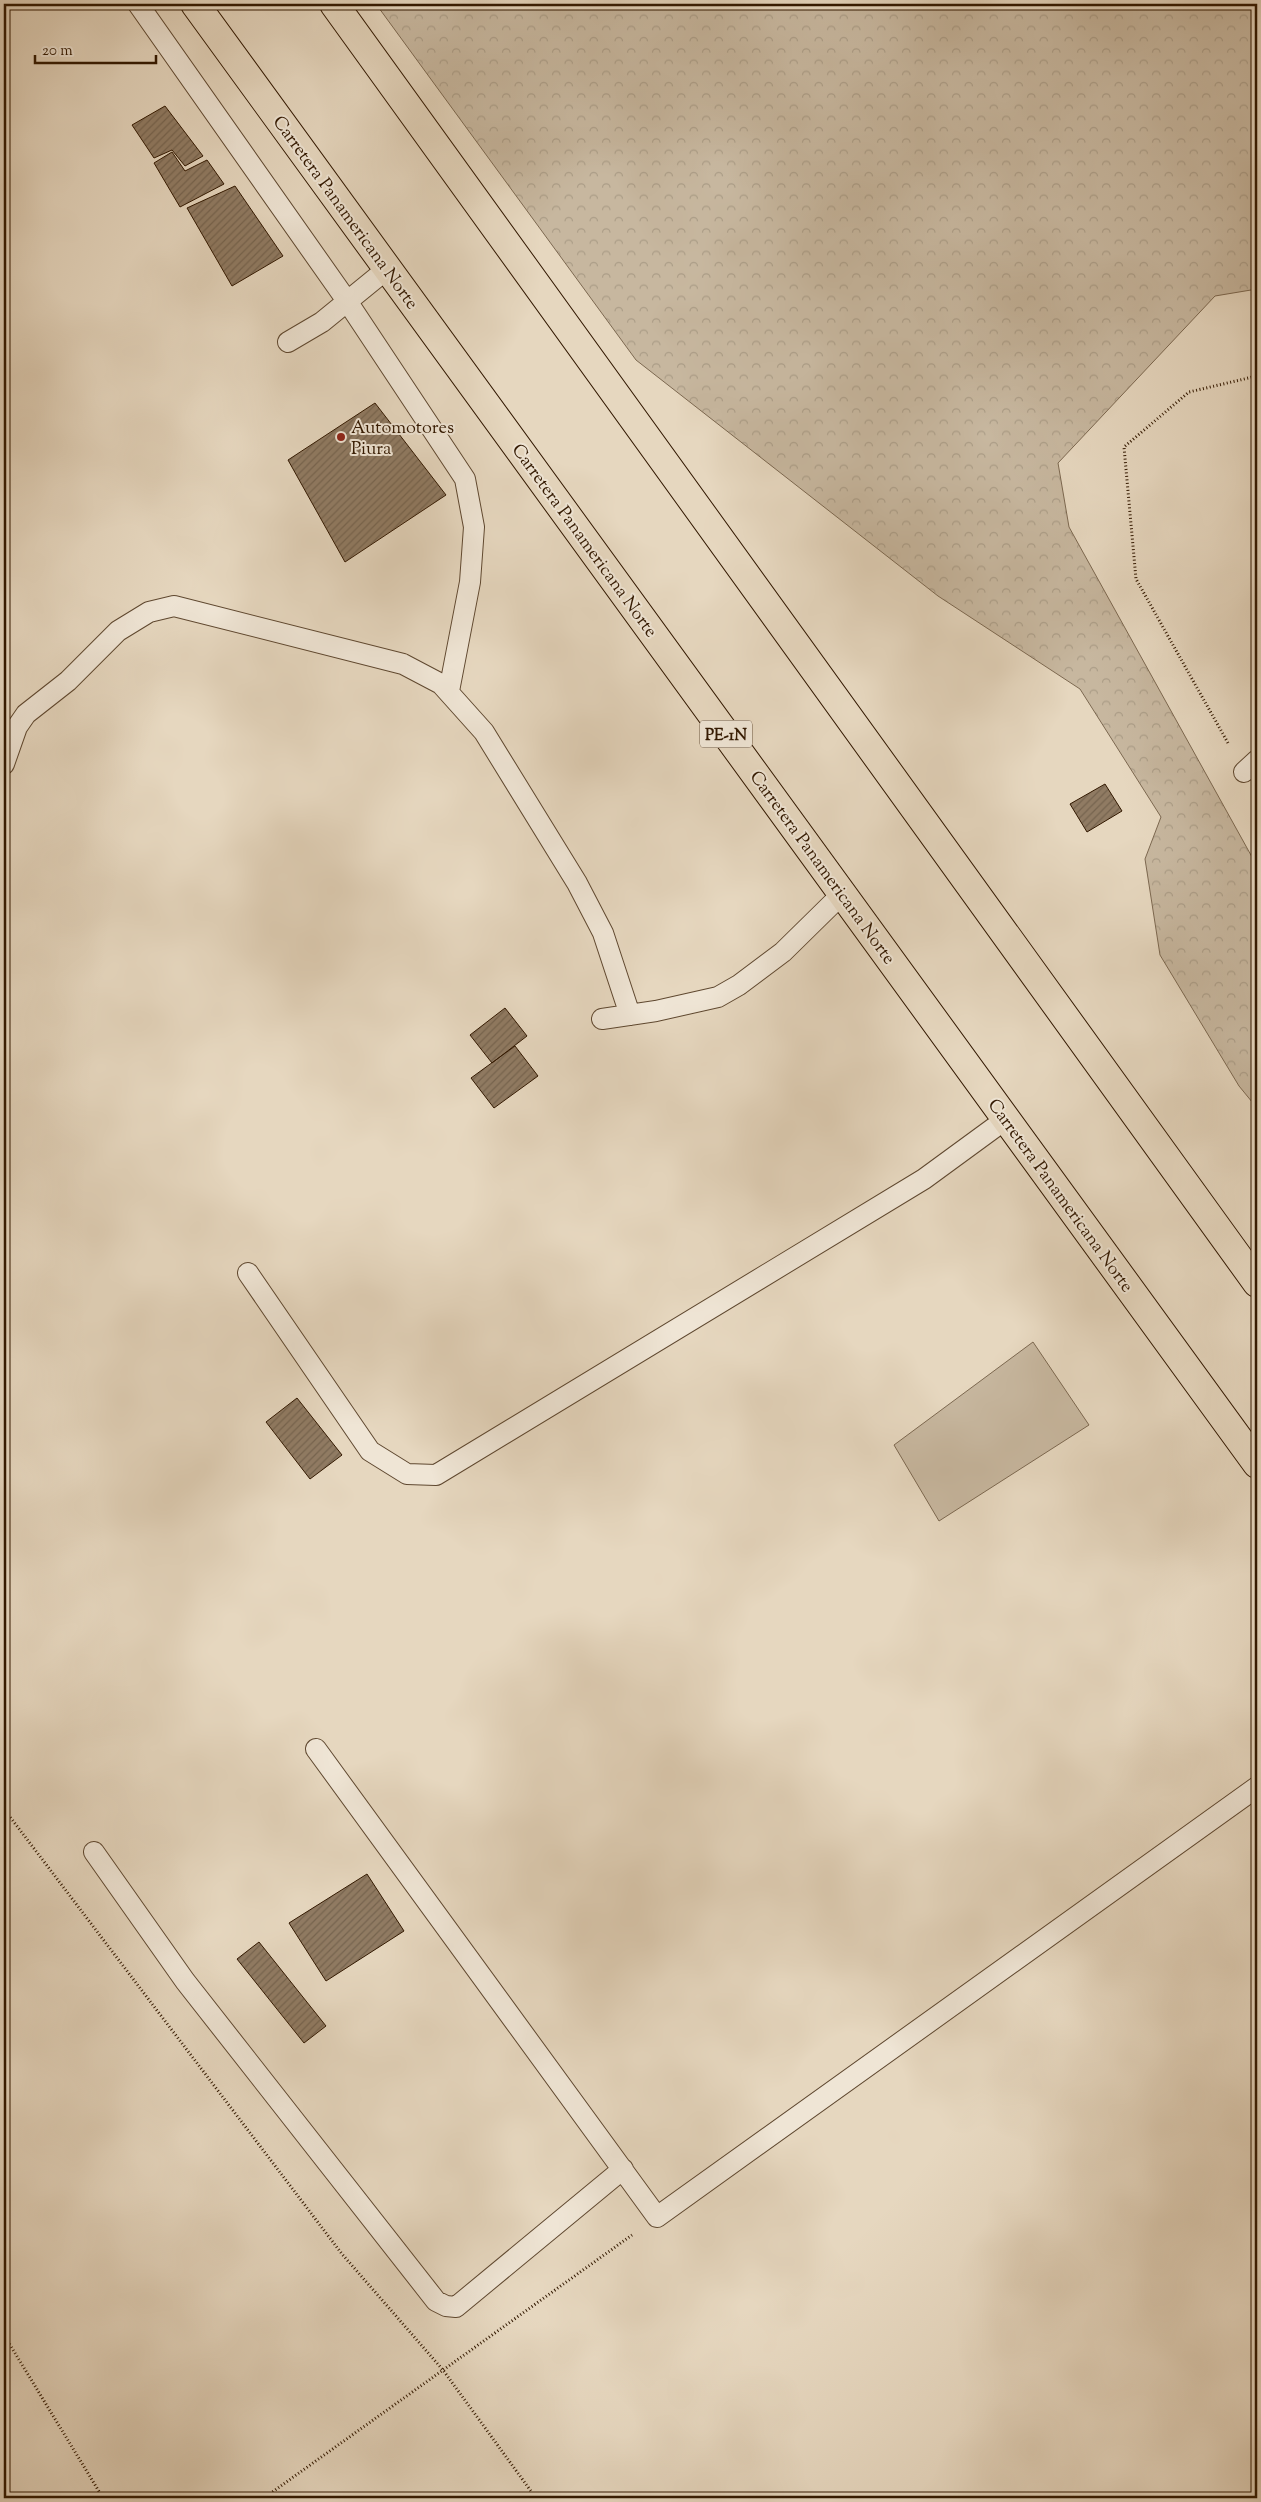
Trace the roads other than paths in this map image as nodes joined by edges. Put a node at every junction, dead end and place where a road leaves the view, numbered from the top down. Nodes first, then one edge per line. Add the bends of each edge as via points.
1 (138, 4) edge
2 (195, 4) edge
3 (334, 4) edge
4 (387, 268) junction
5 (347, 301) junction
6 (288, 342) dead end
7 (449, 691) junction
8 (4, 764) edge
9 (842, 894) junction
10 (630, 1015) junction
11 (602, 1019) dead end
12 (1006, 1119) junction
13 (248, 1273) dead end
14 (1257, 1283) edge
15 (1257, 1464) edge
16 (316, 1749) dead end
17 (1257, 1787) edge
18 (94, 1852) dead end
19 (623, 2169) junction

1 - 5 lane
2 - 4 highway, Carretera Panamericana Norte / PE-1N
3 - 14 highway
4 - 5 lane
4 - 9 highway, Carretera Panamericana Norte / PE-1N
5 - 6 lane via 322,322
5 - 7 lane via 465,479 474,527 470,582
7 - 8 lane via 422,672 403,664 174,606 162,607 118,631 68,681 26,714 17,727
7 - 10 lane via 484,732 578,883 603,933
9 - 10 lane via 783,952 739,985 718,996
9 - 12 highway, Carretera Panamericana Norte / PE-1N
10 - 11 lane
12 - 13 lane via 924,1179 436,1475 407,1474 370,1451
12 - 15 highway, Carretera Panamericana Norte / PE-1N
16 - 19 lane
17 - 19 lane via 657,2217
18 - 19 lane via 185,1981 436,2301 456,2307

